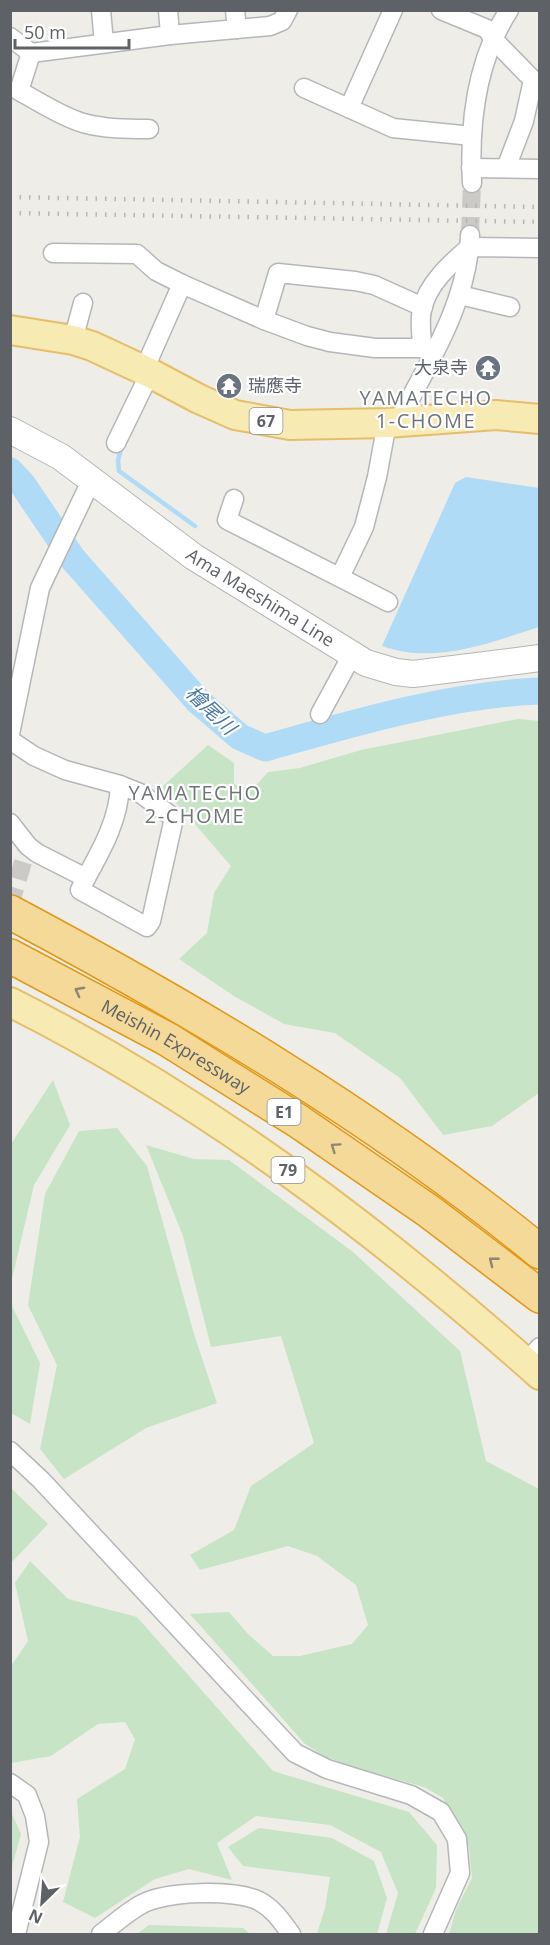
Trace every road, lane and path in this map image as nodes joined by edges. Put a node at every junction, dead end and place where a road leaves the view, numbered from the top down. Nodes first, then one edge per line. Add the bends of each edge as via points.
1 (101, 10) edge
2 (168, 10) edge
3 (288, 10) edge
4 (393, 10) edge
5 (441, 10) edge
6 (509, 10) edge
7 (236, 20) edge
8 (170, 35) junction
9 (10, 37) edge
10 (494, 40) junction
11 (104, 43) junction
12 (31, 53) junction
13 (536, 81) edge
14 (312, 98) dead end
15 (349, 108) junction
16 (149, 129) dead end
17 (472, 136) junction
18 (506, 168) junction
19 (540, 170) edge
20 (470, 241) junction
21 (540, 248) edge
22 (53, 253) dead end
23 (182, 284) junction
24 (460, 295) junction
25 (83, 303) dead end
26 (423, 307) junction
27 (510, 307) dead end
28 (264, 320) junction
29 (10, 330) edge
30 (73, 340) junction
31 (427, 350) junction
32 (147, 372) junction
33 (540, 419) edge
34 (392, 423) junction
35 (10, 430) edge
36 (116, 443) dead end
37 (91, 481) junction
38 (234, 499) dead end
39 (340, 577) junction
40 (388, 602) dead end
41 (351, 655) junction
42 (540, 658) edge
43 (14, 693) edge
44 (320, 714) dead end
45 (10, 734) edge
46 (10, 740) edge
47 (120, 785) junction
48 (10, 823) edge
49 (86, 878) junction
50 (10, 910) edge
51 (10, 956) edge
52 (10, 1002) edge
53 (540, 1236) edge
54 (540, 1252) edge
55 (540, 1296) edge
56 (535, 1359) edge
57 (10, 1451) edge
58 (10, 1783) edge
59 (16, 1935) edge
60 (101, 1935) edge
61 (291, 1935) edge
62 (433, 1935) edge

1 - 11 street
2 - 8 street
3 - 7 street via 282,21 270,26
4 - 15 street
5 - 10 street via 487,29
6 - 10 street
7 - 8 street
8 - 11 street
9 - 12 street
10 - 13 street
10 - 17 street via 480,81
11 - 12 street
12 - 16 street via 19,91 55,102 83,123 126,120
13 - 18 street
14 - 15 street
15 - 17 street via 393,128
17 - 18 street via 472,175
18 - 19 street
20 - 21 street
20 - 24 street
20 - 26 street via 433,284
22 - 23 street via 137,254 156,271
23 - 28 street
23 - 32 street
24 - 27 street
24 - 31 street
25 - 30 street
26 - 28 street via 374,285 278,273
26 - 31 street
28 - 31 street via 330,342
29 - 30 main road, 67
30 - 32 main road, 67
31 - 34 street
32 - 34 main road, 67 via 235,415 290,425
32 - 36 street
33 - 34 main road, 67 via 496,415
34 - 39 street via 364,527
35 - 37 main road, Ama Maeshima Line via 61,457
37 - 41 main road, Ama Maeshima Line via 194,557
37 - 43 street via 40,588
38 - 39 street via 226,520
39 - 40 street
41 - 42 main road, Ama Maeshima Line via 380,668 413,674
41 - 44 street
43 - 45 street
46 - 47 street via 65,771
47 - 49 street via 120,802 113,822
47 - 49 street via 140,793 174,818 152,921 147,927 80,890
48 - 49 street via 37,853
50 - 53 highway via 98,946 211,1010 411,1140
50 - 54 highway, Meishin Expressway / E1 via 206,1021 315,1089 416,1158
55 -> 51 highway, Meishin Expressway / E1 via 430,1212 298,1121 166,1039
52 - 56 main road, 79 via 175,1095 264,1154
57 - 62 street via 296,1753 327,1769 411,1795 441,1812 457,1839 460,1874
58 - 59 street via 27,1795 39,1842
60 - 61 street via 143,1903 156,1898 230,1894 261,1902 276,1914

